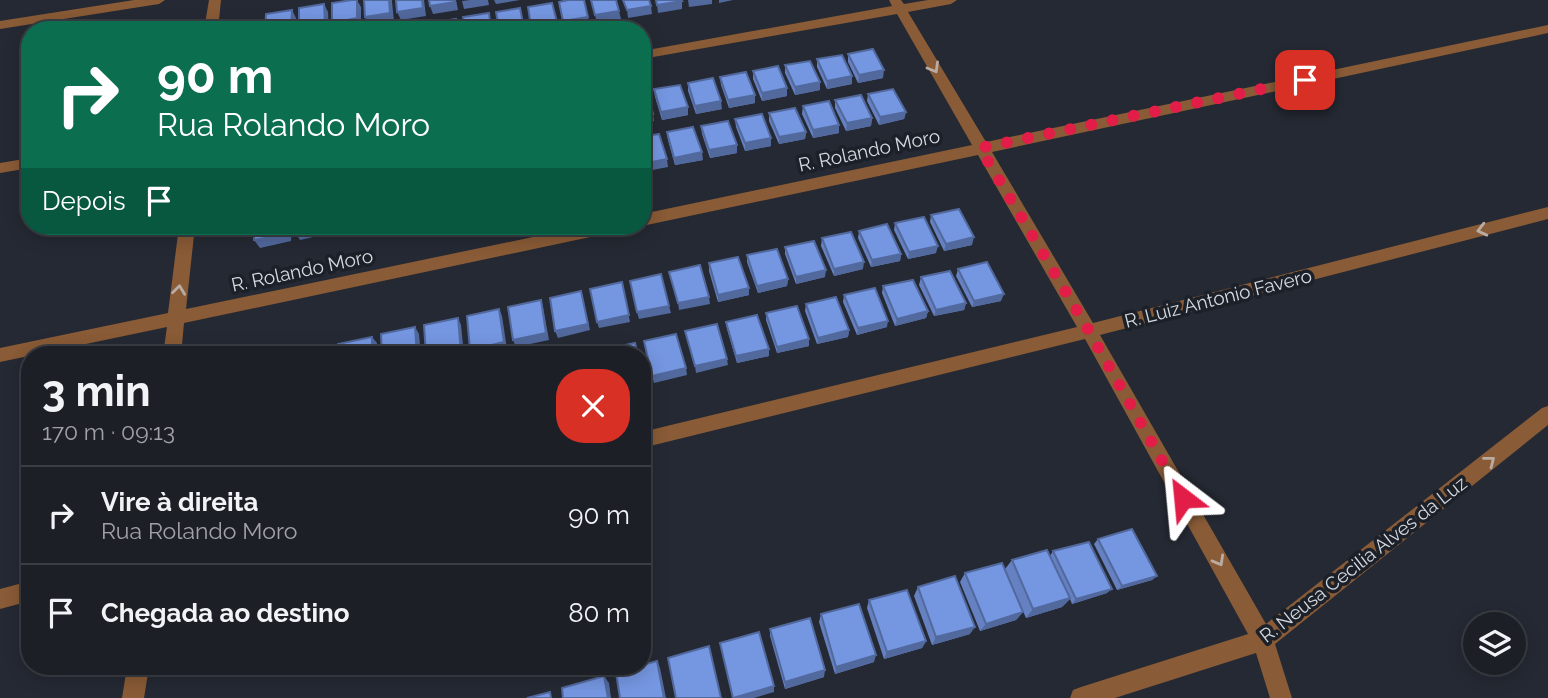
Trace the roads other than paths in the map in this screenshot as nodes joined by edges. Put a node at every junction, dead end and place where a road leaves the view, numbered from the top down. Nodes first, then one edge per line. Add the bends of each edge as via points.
1 (159, 0) edge
2 (215, 0) edge
3 (951, 0) edge
4 (898, 4) edge
5 (25, 21) edge
6 (212, 21) edge
7 (21, 22) edge
8 (0, 25) edge
9 (1548, 29) edge
10 (651, 53) edge
11 (980, 148) junction
12 (21, 164) edge
13 (0, 168) edge
14 (1548, 213) edge
15 (651, 218) edge
16 (186, 235) edge
17 (571, 235) edge
18 (176, 318) junction
19 (1089, 331) junction
20 (43, 346) edge
21 (173, 346) edge
22 (21, 351) edge
23 (0, 355) edge
24 (1548, 414) edge
25 (651, 438) edge
26 (21, 593) edge
27 (0, 599) edge
28 (1263, 640) junction
29 (137, 675) edge
30 (133, 698) edge
31 (1081, 698) edge
32 (1281, 698) edge

1 - 5 street
2 - 6 street
3 - 4 street
4 - 10 street
4 -> 11 street
7 - 8 street
9 - 11 street, R. Rolando Moro
11 - 15 street, R. Rolando Moro
11 - 19 street
12 - 13 street
14 -> 19 street, R. Luiz Antonio Favero
18 -> 16 street
17 - 18 street, R. Rolando Moro
18 - 20 street, R. Rolando Moro
18 - 21 street
19 - 25 street, R. Luiz Antonio Favero
19 -> 28 street
22 - 23 street, R. Rolando Moro
28 -> 24 street, R. Neusa Cecilia Alves da Luz
26 - 27 street
28 - 31 street, R. Neusa Cecilia Alves da Luz
28 - 32 street
29 - 30 street

